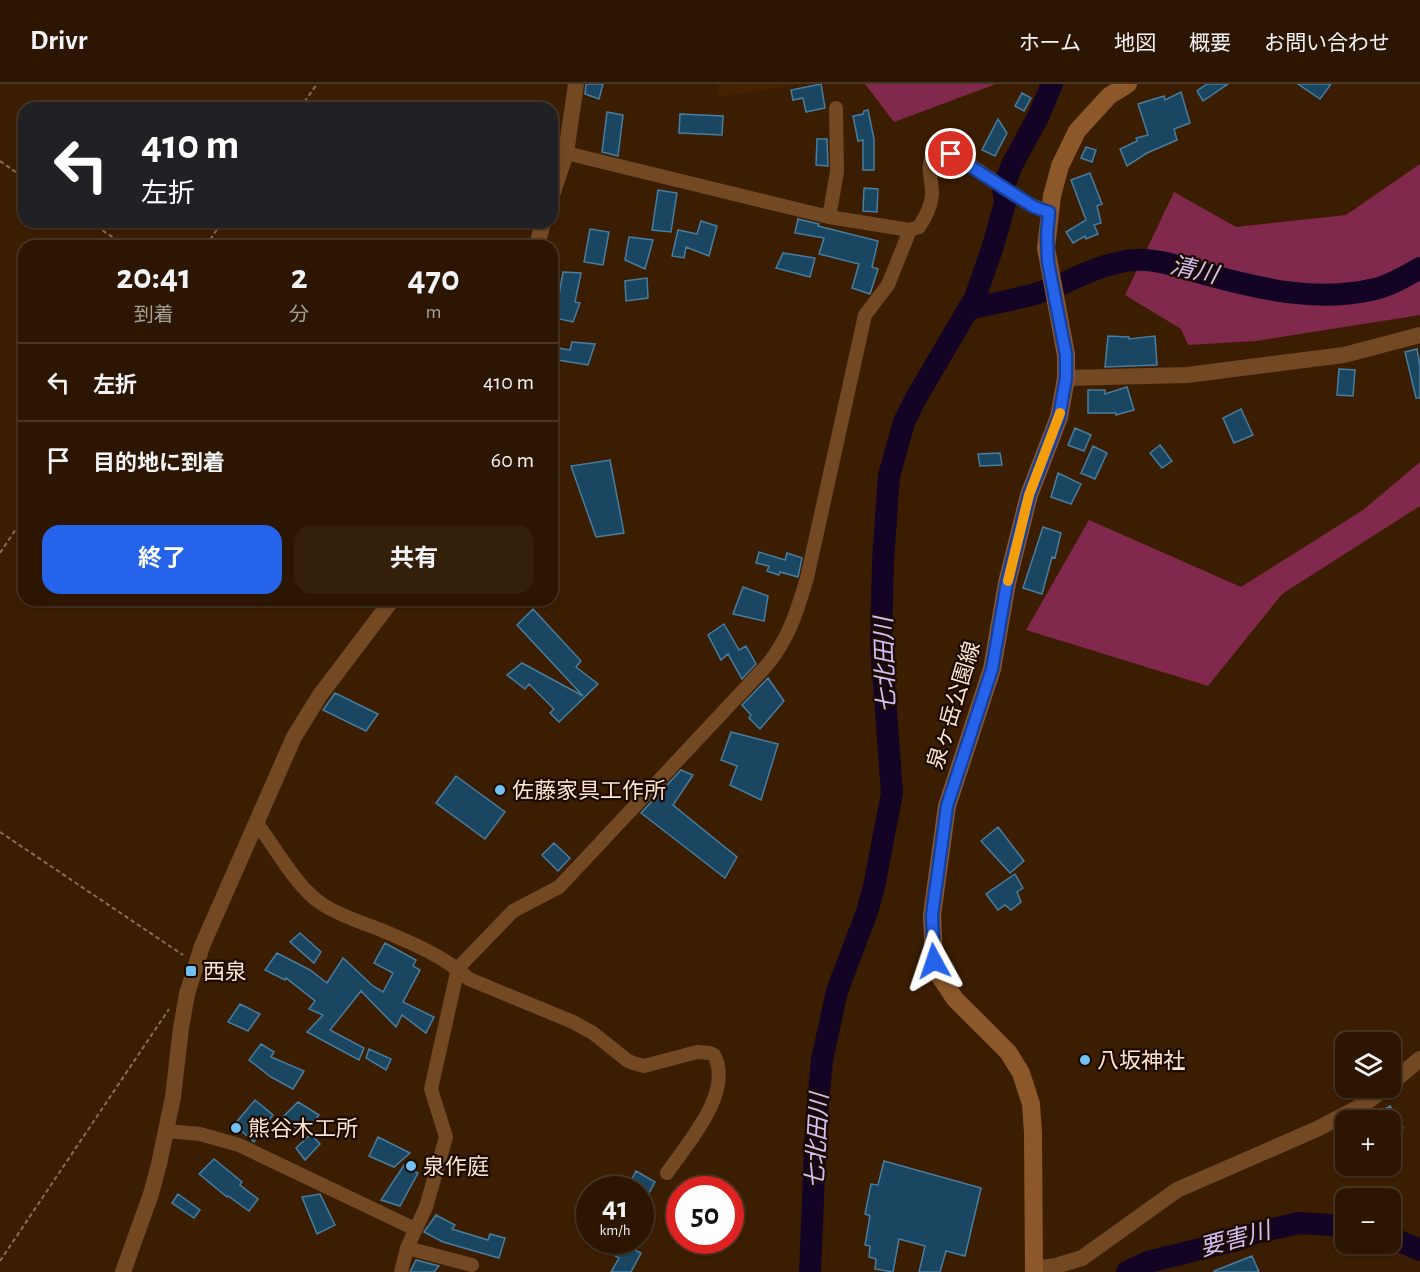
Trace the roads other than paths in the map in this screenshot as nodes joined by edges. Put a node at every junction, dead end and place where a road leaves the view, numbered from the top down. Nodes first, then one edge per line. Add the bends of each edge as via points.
1 (576, 84) edge
2 (1128, 84) edge
3 (836, 108) dead end
4 (566, 153) junction
5 (558, 177) edge
6 (1041, 209) junction
7 (829, 217) junction
8 (910, 230) junction
9 (1420, 335) edge
10 (1066, 378) junction
11 (387, 606) edge
12 (256, 822) junction
13 (458, 968) junction
14 (1420, 1059) edge
15 (1401, 1075) edge
16 (1372, 1098) edge
17 (167, 1131) junction
18 (667, 1173) dead end
19 (415, 1229) junction
20 (407, 1248) junction
21 (472, 1265) dead end
22 (1034, 1270) edge
23 (123, 1272) edge
24 (401, 1272) edge

1 - 4 street
2 - 6 main road, 泉ヶ岳公園線 via 1109,96 1077,131
3 - 7 street via 837,172
4 - 5 street
4 - 7 street
6 - 8 street via 940,150 929,161 932,197 919,227
6 - 10 main road, 泉ヶ岳公園線 via 1061,320
7 - 8 street
8 - 13 street via 888,285 865,315 807,578 783,645 559,887 513,911
9 - 10 street via 1344,355 1187,375
10 - 22 main road, 泉ヶ岳公園線 via 1059,417 1029,495 1007,583 992,669 947,806 932,915 934,961 941,978 955,999 1008,1052 1021,1073 1031,1104
11 - 12 street via 299,729
12 - 13 street via 300,882 322,904
12 - 17 street via 195,963
13 - 18 street via 469,978 573,1022 633,1063 644,1066 697,1052 714,1055 720,1077 711,1106
13 - 19 street via 431,1089 446,1137 426,1207
14 - 15 street
16 - 22 street via 1317,1129 1177,1190 1082,1258
17 - 19 street via 200,1134 239,1145
17 - 23 street via 151,1194
19 - 20 street
20 - 21 street
20 - 24 street

